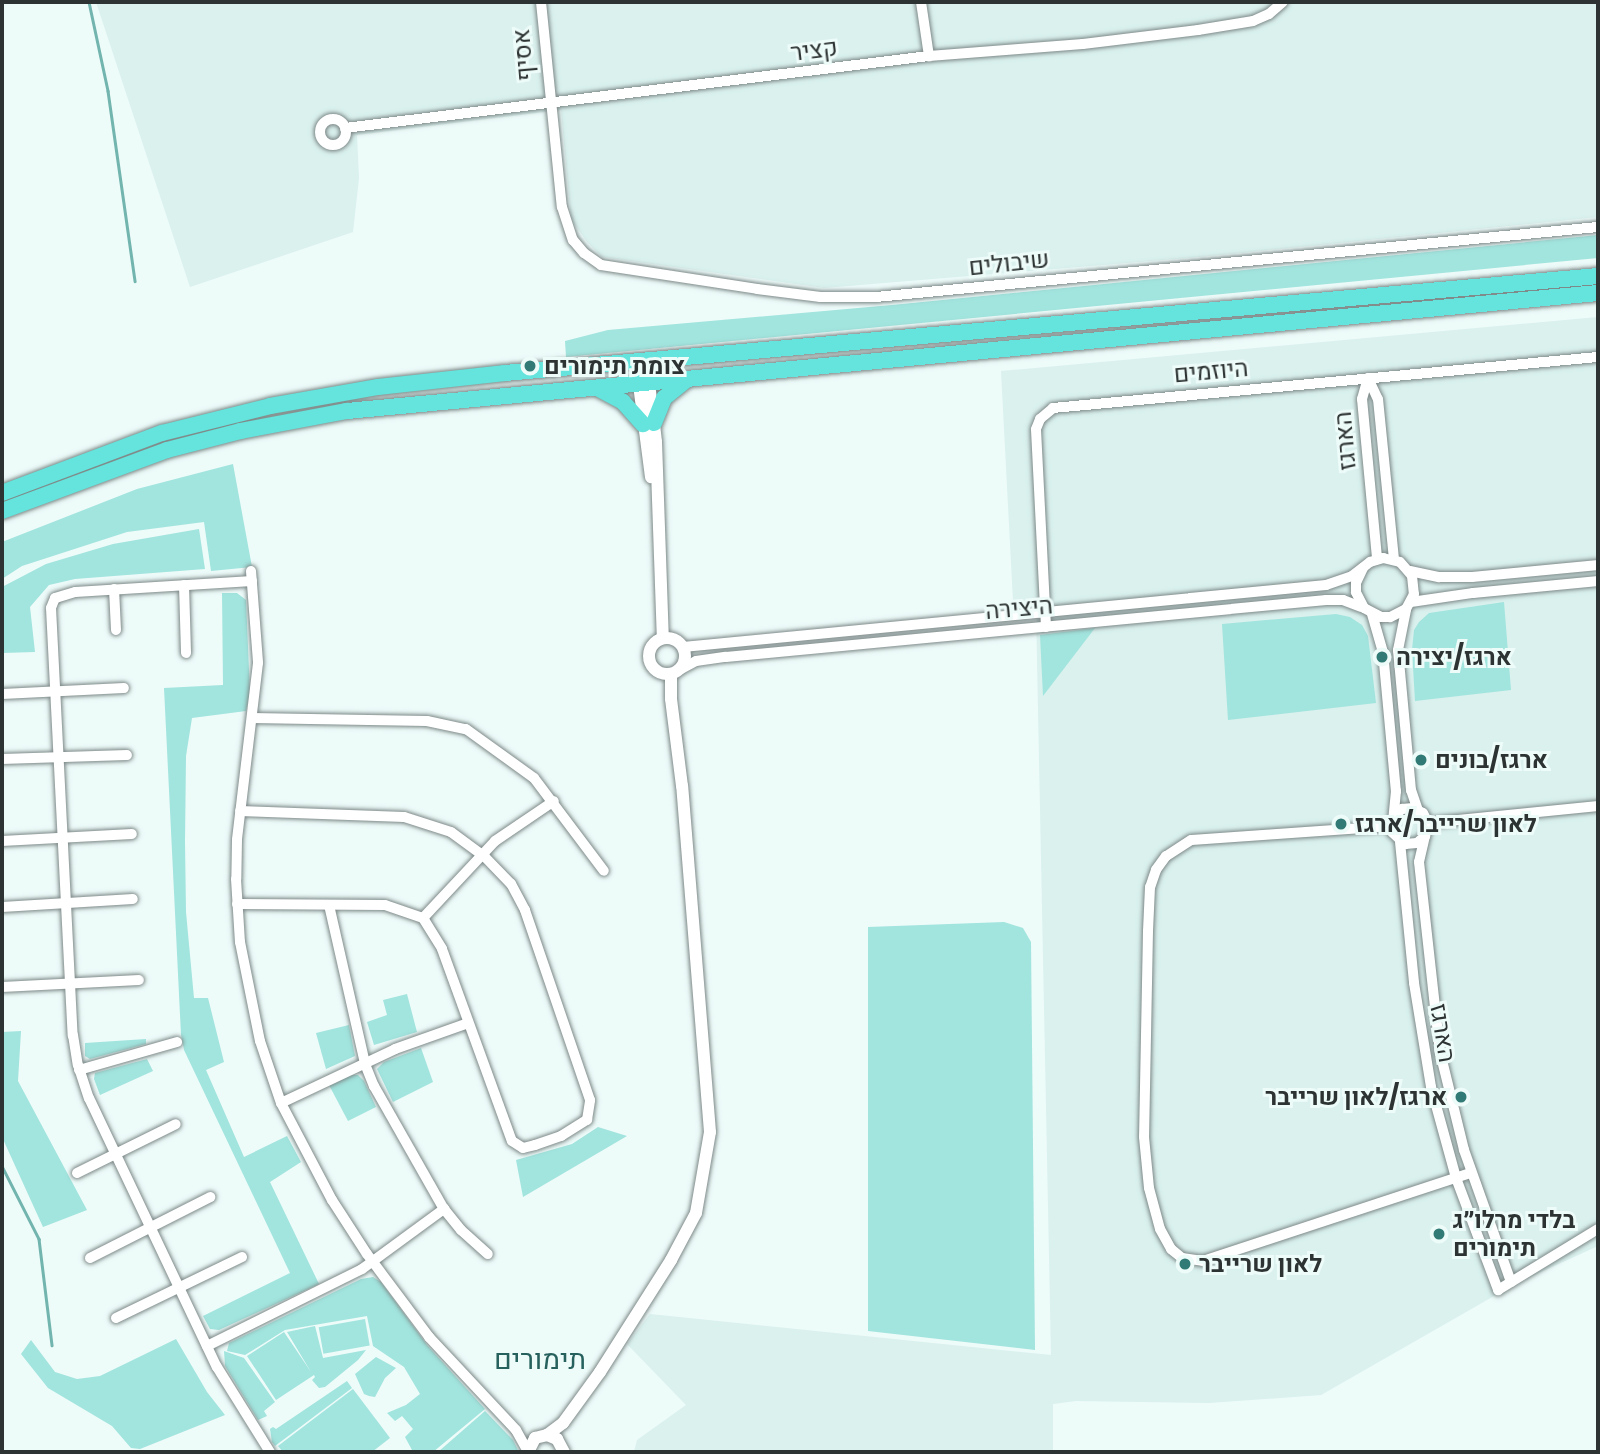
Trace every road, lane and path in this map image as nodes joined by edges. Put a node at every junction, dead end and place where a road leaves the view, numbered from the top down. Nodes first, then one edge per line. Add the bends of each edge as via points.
1 (541, 2) edge
2 (921, 2) edge
3 (1283, 2) edge
4 (929, 56) junction
5 (549, 103) junction
6 (345, 128) dead end
7 (1598, 227) edge
8 (1598, 276) edge
9 (1598, 293) edge
10 (1598, 357) edge
11 (641, 363) junction
12 (1368, 378) junction
13 (691, 379) junction
14 (643, 383) junction
15 (593, 388) junction
16 (648, 423) junction
17 (2, 492) edge
18 (2, 511) edge
19 (1377, 559) junction
20 (1394, 559) junction
21 (1598, 565) edge
22 (1363, 568) junction
23 (1410, 571) junction
24 (1598, 581) edge
25 (184, 585) junction
26 (114, 589) junction
27 (1408, 606) junction
28 (1368, 611) junction
29 (1045, 612) junction
30 (1046, 627) junction
31 (116, 630) dead end
32 (663, 638) junction
33 (683, 647) junction
34 (186, 653) dead end
35 (670, 672) junction
36 (124, 688) dead end
37 (55, 691) junction
38 (2, 694) edge
39 (252, 718) junction
40 (127, 755) dead end
41 (59, 757) junction
42 (2, 759) edge
43 (554, 801) junction
44 (1598, 806) edge
45 (1418, 810) junction
46 (240, 811) junction
47 (1392, 821) junction
48 (1428, 822) junction
49 (132, 834) dead end
50 (1425, 835) junction
51 (63, 838) junction
52 (2, 841) edge
53 (1400, 842) junction
54 (482, 855) junction
55 (604, 871) dead end
56 (133, 899) dead end
57 (66, 903) junction
58 (237, 904) junction
59 (329, 905) junction
60 (2, 907) edge
61 (423, 918) junction
62 (139, 980) dead end
63 (70, 984) junction
64 (2, 987) edge
65 (468, 1023) junction
66 (177, 1042) dead end
67 (365, 1064) junction
68 (79, 1070) junction
69 (281, 1103) junction
70 (176, 1124) dead end
71 (115, 1154) junction
72 (77, 1173) dead end
73 (1471, 1173) junction
74 (1456, 1178) junction
75 (210, 1197) dead end
76 (444, 1209) junction
77 (150, 1227) junction
78 (1598, 1230) edge
79 (488, 1254) dead end
80 (242, 1257) dead end
81 (90, 1258) dead end
82 (373, 1262) junction
83 (1511, 1282) junction
84 (179, 1288) junction
85 (116, 1318) dead end
86 (207, 1346) junction
87 (568, 1416) junction
88 (516, 1430) junction
89 (544, 1436) junction
90 (563, 1450) edge
91 (270, 1452) edge
92 (528, 1452) edge

1 - 5 street, אסיף
2 - 4 street
3 - 4 street, קציר via 1253,21 1198,30
4 - 5 street, קציר
5 - 6 street, קציר
5 - 7 street, שיבולים via 564,216 584,253 601,265 621,269 820,297 890,296
8 - 11 highway
9 - 13 highway
10 - 12 street, היוזמים
11 - 14 street
11 - 17 highway via 421,382 270,406 162,433
12 - 19 street, הארגז via 1363,399
12 - 20 street, הארגז via 1378,399
12 - 29 street, היוזמים via 1053,408 1036,429
13 - 14 highway
13 - 16 highway via 668,393
14 - 15 highway
14 - 16 street
15 - 16 highway via 617,397
15 - 18 highway via 374,408 241,431 137,460
16 - 32 street via 658,515
19 - 20 street
19 - 22 street
20 - 23 street
21 - 23 street via 1472,577
22 - 28 street via 1356,592
22 - 29 street, היצירה via 1326,585
23 - 27 street via 1415,587
24 - 27 street via 1474,593
25 - 26 street
25 - 34 street
25 - 39 street via 252,576 258,663
26 - 31 street
26 - 37 street via 66,593 52,603
27 - 28 street via 1390,617
27 - 45 street via 1398,650 1411,790
28 - 30 street, היצירה via 1343,600 1326,600
28 - 47 street via 1383,652 1396,790
29 - 30 street, היוזמים
29 - 33 street, היצירה
30 - 35 street, היצירה via 726,657 696,661
32 - 33 street via 674,639
32 - 35 street via 653,644 649,655 652,666
33 - 35 street via 685,659
35 - 87 street via 710,1132 696,1213 671,1260
36 - 37 street
37 - 38 street
37 - 41 street
39 - 43 street via 453,724 519,765
39 - 46 street
40 - 41 street
41 - 42 street
41 - 51 street
43 - 54 street
43 - 55 street
44 - 48 street
45 - 47 street via 1402,809
45 - 48 street
46 - 54 street via 404,817 452,832
46 - 58 street
47 - 53 street
47 - 74 street via 1191,840 1166,856 1156,870 1150,887 1147,945 1144,1137 1149,1188 1160,1229 1171,1249 1182,1258 1203,1261
48 - 50 street
49 - 51 street
50 - 53 street via 1417,843
50 - 73 street, הארגז via 1419,862 1435,1022
51 - 52 street
51 - 57 street
53 - 74 street, הארגז via 1424,1055
54 - 61 street
54 - 65 street via 511,884 525,910 590,1100 587,1120 545,1142 516,1146
56 - 57 street
57 - 60 street
57 - 63 street
58 - 59 street
58 - 69 street via 253,1013
59 - 61 street via 385,905
59 - 67 street
61 - 65 street via 442,949
62 - 63 street
63 - 64 street
63 - 68 street
65 - 67 street
66 - 68 street
67 - 69 street
67 - 76 street
68 - 71 street
69 - 82 street via 332,1200
70 - 71 street
71 - 72 street
71 - 77 street
73 - 74 street
73 - 83 street, הארגז
74 - 83 street, הארגז via 1498,1290
75 - 77 street
76 - 79 street
76 - 82 street
77 - 81 street
77 - 84 street
78 - 83 street, הארגז
80 - 84 street
82 - 86 street
82 - 88 street via 429,1337
84 - 85 street
84 - 86 street
86 - 91 street
87 - 89 street
87 - 90 street
88 - 89 street
88 - 92 street
89 - 90 street via 557,1439
89 - 92 street via 531,1443

